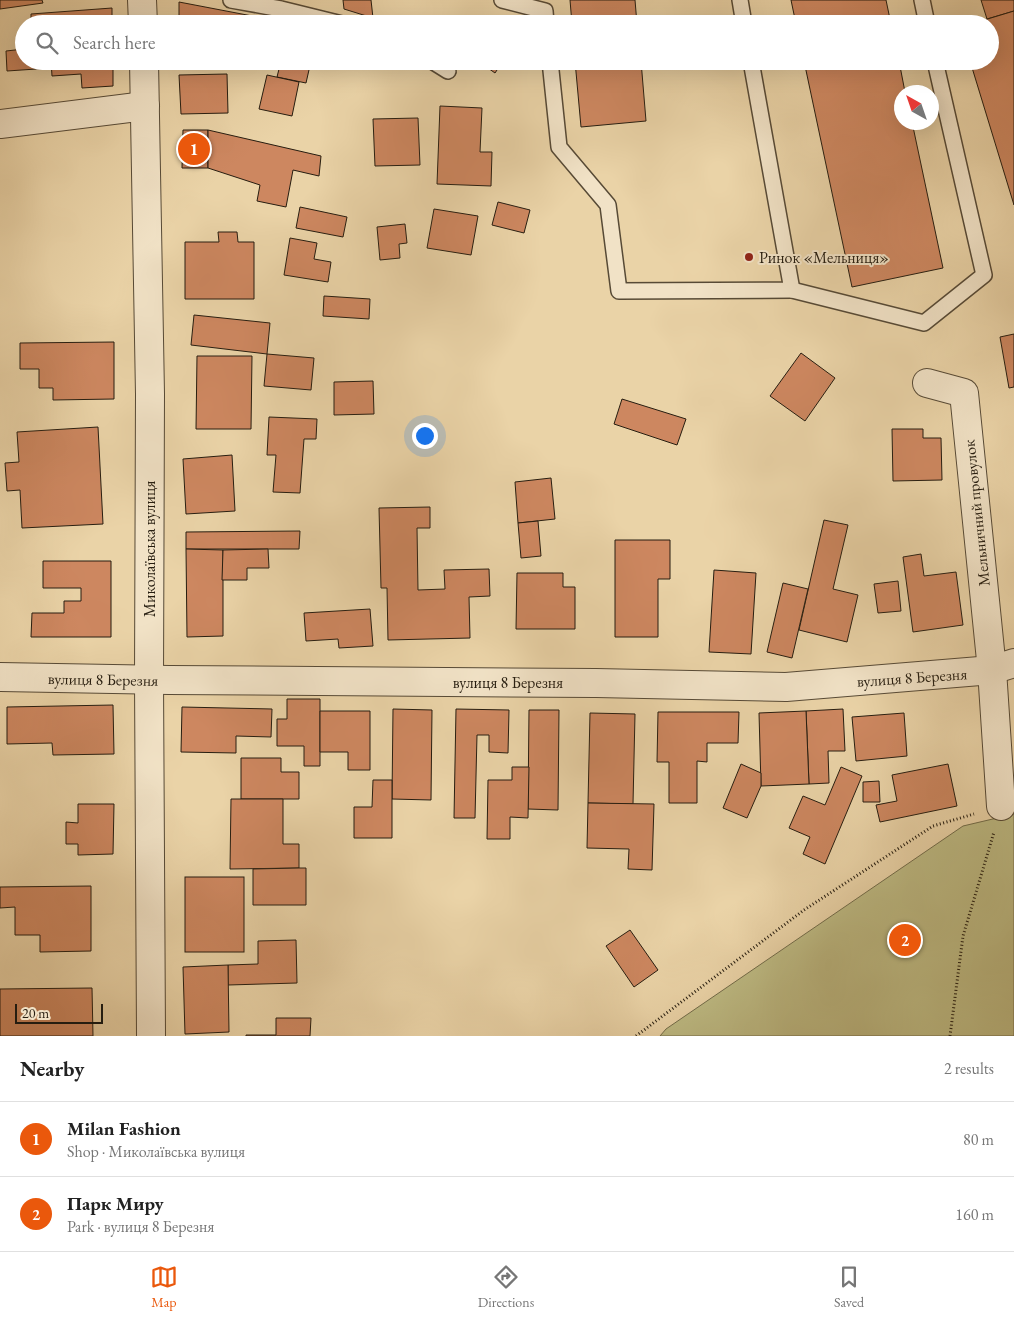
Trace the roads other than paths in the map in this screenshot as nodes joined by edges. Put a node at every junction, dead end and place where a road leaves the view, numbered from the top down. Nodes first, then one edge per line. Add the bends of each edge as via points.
1 (142, 0) edge
2 (231, 0) edge
3 (502, 0) edge
4 (740, 0) edge
5 (922, 0) edge
6 (143, 15) edge
7 (306, 15) edge
8 (545, 15) edge
9 (742, 15) edge
10 (925, 15) edge
11 (144, 70) edge
12 (551, 70) edge
13 (753, 70) edge
14 (938, 70) edge
15 (145, 106) junction
16 (0, 124) edge
17 (792, 290) junction
18 (927, 383) dead end
19 (1003, 667) edge
20 (0, 678) edge
21 (149, 680) junction
22 (1001, 806) road end
23 (151, 1036) edge

1 - 6 street
2 - 7 lane
3 - 8 lane via 545,11
4 - 9 lane
5 - 10 lane
11 - 15 street, Миколаївська вулиця
12 - 17 lane via 560,147 608,205 619,291
13 - 17 lane
14 - 17 lane via 984,275 924,323
15 - 16 street
15 - 21 street, Миколаївська вулиця via 150,394
18 - 19 street, Мельничний провулок via 964,393
19 - 21 street, вулиця 8 Березня via 786,686
19 - 22 street
20 - 21 street, вулиця 8 Березня
21 - 23 street, Миколаївська вулиця

